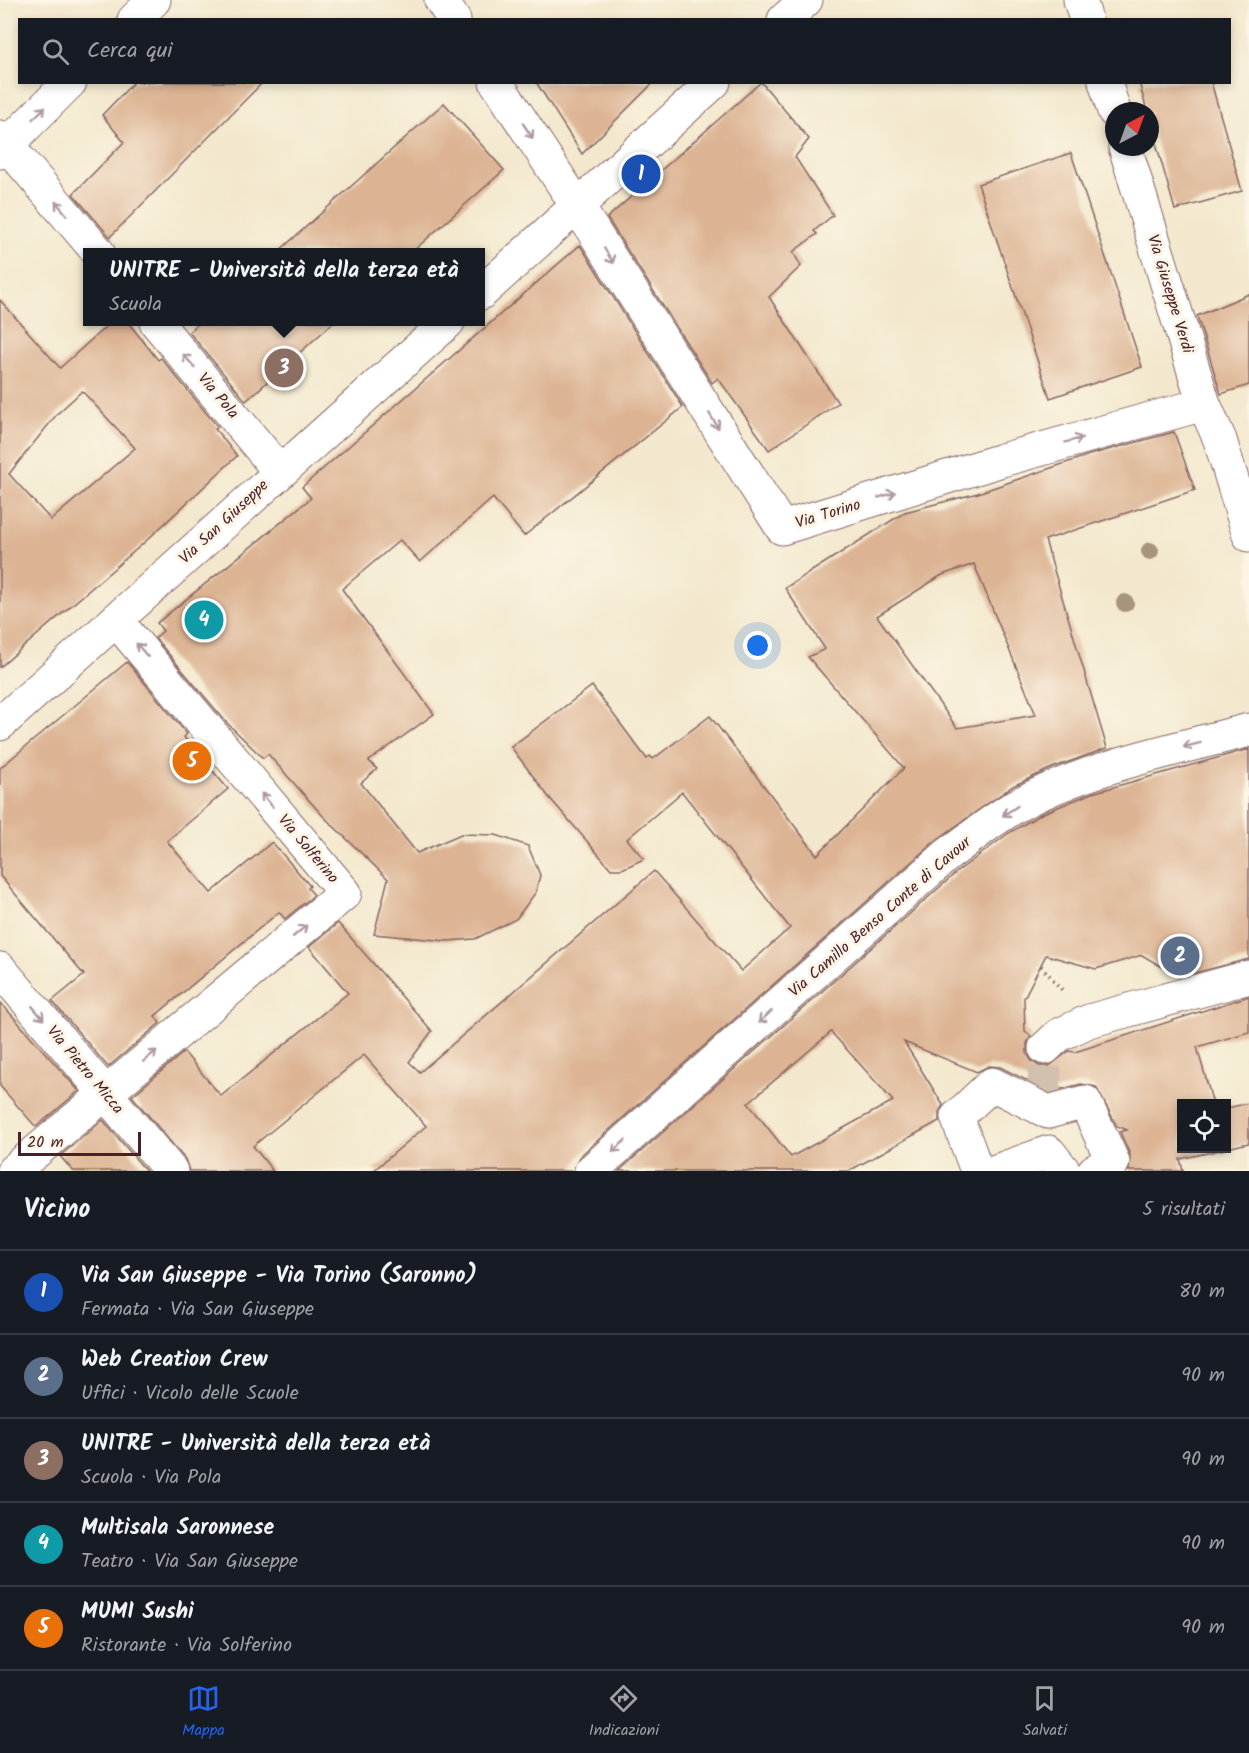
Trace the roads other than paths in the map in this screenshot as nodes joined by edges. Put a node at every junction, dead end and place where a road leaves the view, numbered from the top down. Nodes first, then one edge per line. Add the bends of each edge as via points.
1 (154, 0) edge
2 (441, 0) edge
3 (806, 0) edge
4 (1080, 0) edge
5 (137, 18) edge
6 (453, 18) edge
7 (786, 18) edge
8 (1085, 18) edge
9 (68, 84) edge
10 (497, 84) edge
11 (712, 84) edge
12 (1106, 84) edge
13 (1111, 102) edge
14 (3, 144) edge
15 (1128, 156) edge
16 (578, 207) junction
17 (94, 248) edge
18 (485, 289) edge
19 (160, 326) edge
20 (442, 326) edge
21 (1204, 404) junction
22 (1235, 442) edge
23 (279, 471) junction
24 (1249, 536) edge
25 (116, 620) junction
26 (0, 723) edge
27 (1249, 730) edge
28 (0, 969) edge
29 (1249, 977) edge
30 (1046, 1048) dead end
31 (105, 1094) junction
32 (1046, 1106) junction
33 (13, 1171) edge
34 (171, 1171) edge
35 (591, 1171) edge
36 (977, 1171) edge
37 (996, 1171) edge
38 (1066, 1171) edge
39 (1094, 1171) edge

1 - 5 street
2 - 6 street
3 - 7 street
4 - 8 street
14 -> 9 street
10 -> 16 street
11 - 16 street
12 - 13 street
17 -> 14 street
15 - 21 street, Via Giuseppe Verdi
16 - 18 street
16 -> 21 street, Via Torino via 782,528 1002,460
23 -> 19 street, Via Pola
20 - 23 street, Via San Giuseppe
21 - 22 street, Via Giuseppe Verdi
22 - 24 street, Via Giuseppe Verdi
23 - 25 street, Via San Giuseppe
25 - 26 street, Via San Giuseppe
31 -> 25 street, Via Solferino via 345,893
27 -> 35 street, Via Camillo Benso Conte di Cavour via 1097,769 1031,798 991,823 945,856
28 -> 31 street, Via Pietro Micca
29 - 30 street via 1089,1021 1059,1035
31 - 33 street
31 - 34 street, Via Pietro Micca
32 - 36 street via 992,1084 957,1117
32 - 38 street
32 - 39 street via 1085,1102 1113,1162
37 - 38 street via 1049,1152

